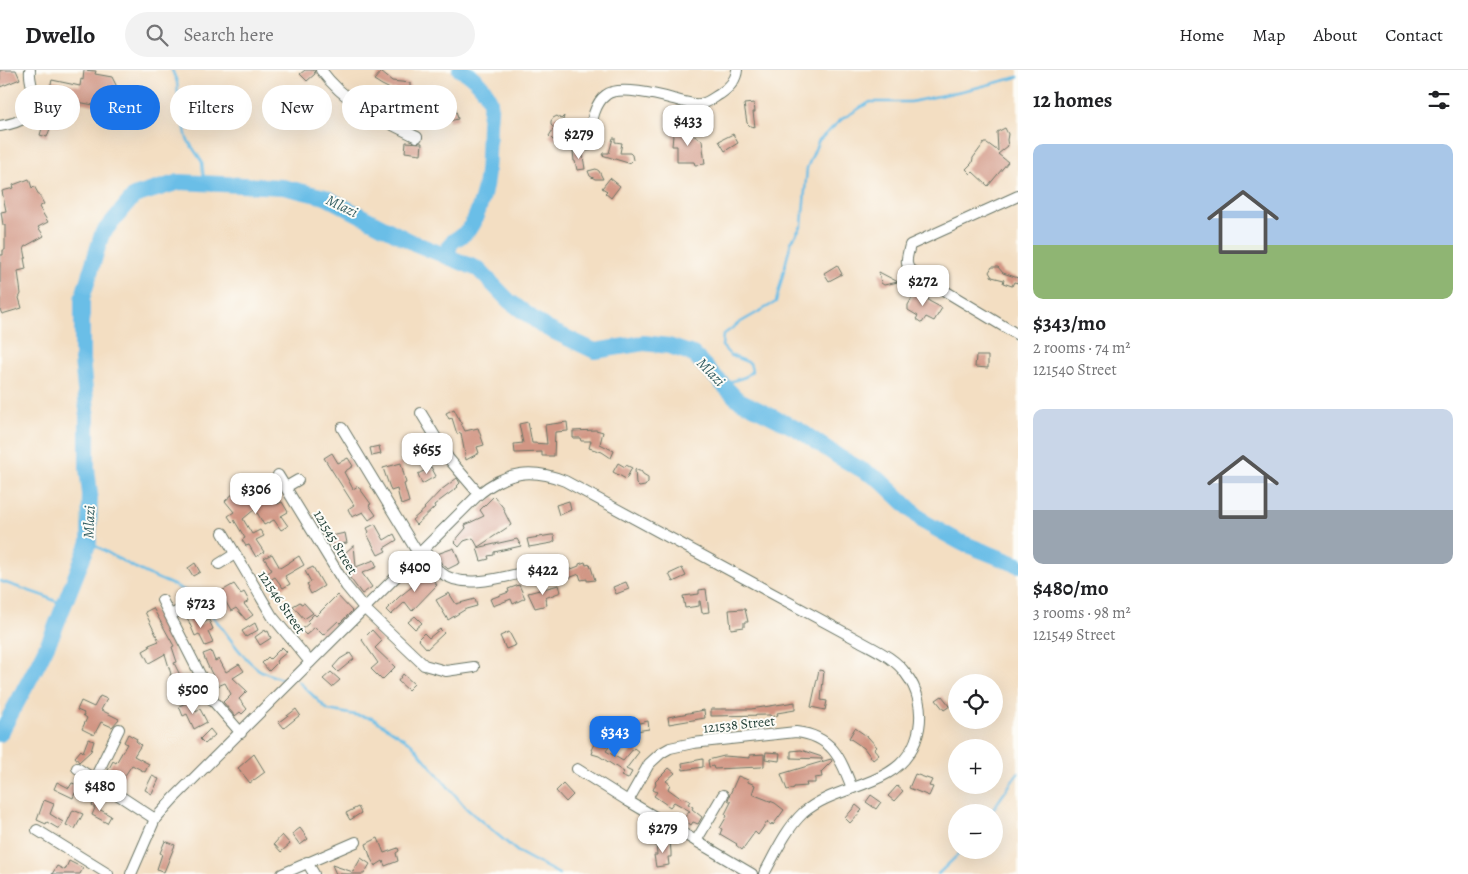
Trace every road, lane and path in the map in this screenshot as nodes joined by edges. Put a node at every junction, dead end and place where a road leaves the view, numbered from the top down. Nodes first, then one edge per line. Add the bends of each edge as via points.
1 (30, 70) edge
2 (321, 70) edge
3 (737, 70) edge
4 (0, 126) edge
5 (417, 136) dead end
6 (588, 145) dead end
7 (1018, 196) edge
8 (1018, 335) edge
9 (420, 413) dead end
10 (342, 428) dead end
11 (278, 475) dead end
12 (298, 480) dead end
13 (286, 487) junction
14 (480, 494) junction
15 (223, 533) dead end
16 (421, 552) junction
17 (235, 554) junction
18 (219, 564) dead end
19 (538, 569) dead end
20 (162, 600) dead end
21 (184, 608) dead end
22 (365, 610) junction
23 (170, 615) junction
24 (310, 662) junction
25 (474, 667) dead end
26 (118, 729) dead end
27 (241, 733) junction
28 (77, 768) dead end
29 (578, 769) dead end
30 (94, 780) junction
31 (852, 788) junction
32 (723, 795) dead end
33 (628, 802) junction
34 (155, 818) junction
35 (37, 830) dead end
36 (696, 841) junction
37 (356, 842) dead end
38 (307, 862) junction
39 (108, 874) edge
40 (131, 874) edge
41 (282, 874) edge
42 (314, 874) edge
43 (752, 874) edge
44 (764, 874) edge

1 - 4 street via 33,109 21,121
2 - 5 street via 338,91 362,109
3 - 6 street via 736,78 725,91 697,105 634,92 606,94 596,110
7 - 8 street via 910,245 907,262 910,270
9 - 14 street via 449,459
10 - 16 street
11 - 13 street, 121545 Street
12 - 13 street
13 - 22 street, 121545 Street via 346,586
14 - 16 street
14 - 31 street via 496,482 519,474 538,473 556,477 891,659 906,673 917,693 918,736 896,768
15 - 17 street, 121546 Street
16 - 19 street via 445,576 457,581 481,581
16 - 22 street
17 - 18 street
17 - 24 street, 121546 Street via 278,625
20 - 23 street
21 - 23 street
22 - 24 street
22 - 25 street, 121545 Street via 424,665 446,671
23 - 27 street via 214,702
24 - 27 street
26 - 30 street
27 - 34 street
28 - 30 street
29 - 33 street
30 - 34 street
31 - 33 street, 121538 Street via 831,746 820,737 796,732 670,748 649,764
31 - 44 street via 818,803 803,814 790,829
32 - 36 street
33 - 36 street
34 - 40 street
35 - 39 street
36 - 43 street
37 - 38 street
38 - 41 street
38 - 42 street

